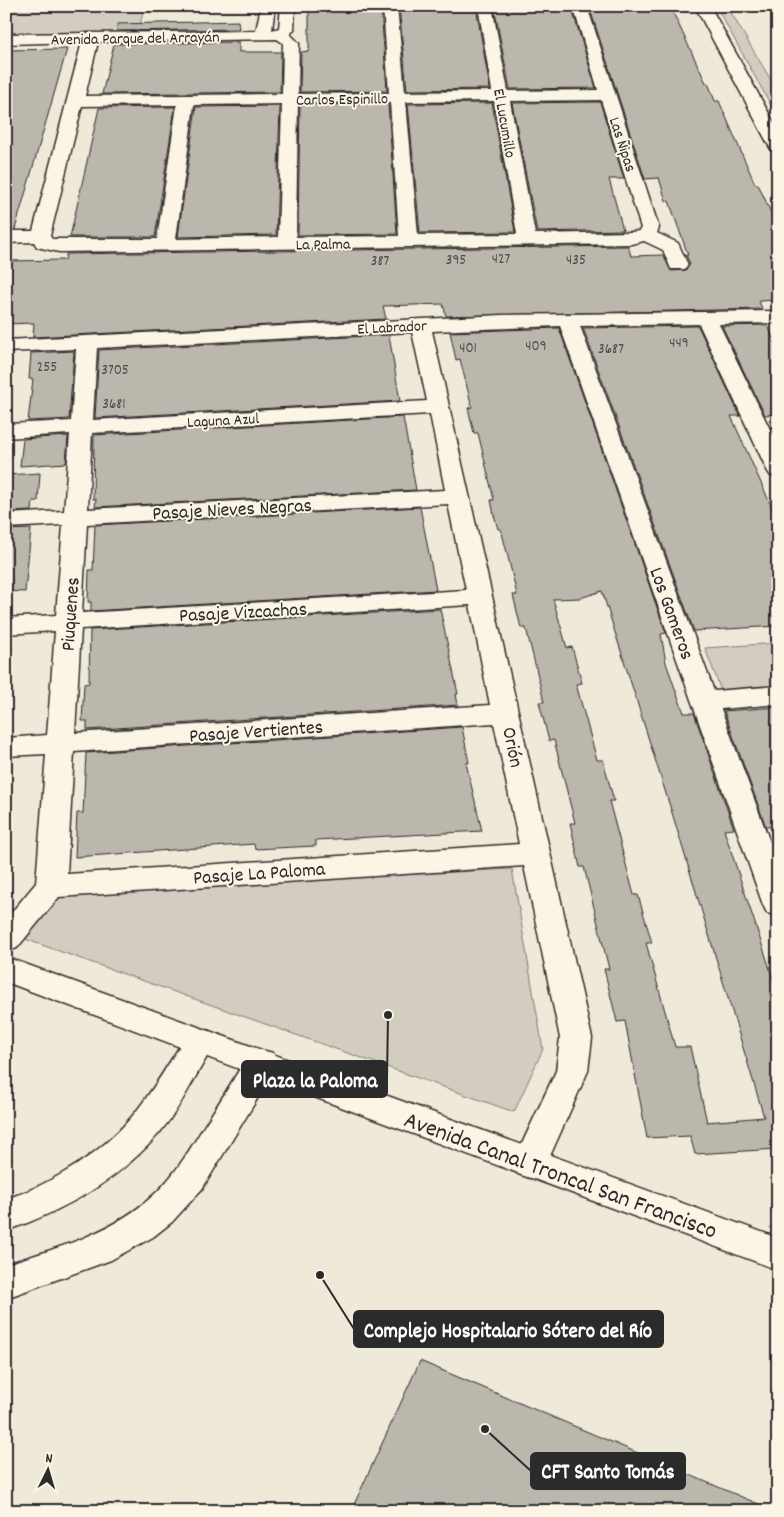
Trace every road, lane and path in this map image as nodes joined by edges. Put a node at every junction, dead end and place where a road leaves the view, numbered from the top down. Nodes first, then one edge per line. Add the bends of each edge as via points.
1 (268, 6) edge
2 (288, 6) edge
3 (390, 6) edge
4 (485, 6) edge
5 (580, 6) edge
6 (702, 6) edge
7 (279, 34) junction
8 (263, 36) junction
9 (6, 38) edge
10 (91, 38) junction
11 (608, 95) junction
12 (501, 96) junction
13 (397, 97) junction
14 (291, 99) junction
15 (186, 100) junction
16 (75, 101) junction
17 (778, 146) edge
18 (41, 236) junction
19 (646, 236) junction
20 (6, 237) edge
21 (527, 240) junction
22 (409, 241) junction
23 (287, 243) junction
24 (166, 245) junction
25 (678, 265) dead end
26 (706, 318) junction
27 (778, 318) edge
28 (568, 320) junction
29 (421, 325) junction
30 (87, 342) junction
31 (6, 346) edge
32 (439, 407) junction
33 (81, 427) junction
34 (6, 431) edge
35 (778, 470) edge
36 (459, 496) junction
37 (75, 517) junction
38 (6, 521) edge
39 (481, 597) junction
40 (68, 622) junction
41 (6, 626) edge
42 (778, 695) edge
43 (705, 701) junction
44 (506, 713) junction
45 (60, 743) junction
46 (6, 747) edge
47 (537, 854) junction
48 (51, 886) junction
49 (778, 905) edge
50 (6, 940) edge
51 (6, 969) edge
52 (200, 1041) junction
53 (261, 1064) junction
54 (530, 1163) junction
55 (6, 1215) edge
56 (778, 1254) edge
57 (6, 1281) edge

1 - 8 street
2 - 7 street via 287,28
3 - 13 street
4 - 12 street, El Lucumillo
5 - 11 street, Las Ñipas
6 - 17 street
7 - 8 street, Avenida Parque del Arrayán
7 - 14 street via 291,43
8 - 10 street, Avenida Parque del Arrayán
9 - 10 street, Avenida Parque del Arrayán
10 - 16 street
11 - 12 street, Carlos Espinillo
11 - 19 street, Las Ñipas via 650,228
12 - 13 street, Carlos Espinillo
12 - 21 street, El Lucumillo
13 - 14 street, Carlos Espinillo
13 - 22 street
14 - 15 street, Carlos Espinillo
14 - 23 street
15 - 16 street, Carlos Espinillo
15 - 24 street
16 - 18 street
18 - 20 street, La Palma
18 - 24 street, La Palma via 44,243 53,246
19 - 21 street, La Palma
19 - 25 street via 671,247
21 - 22 street, La Palma
22 - 23 street, La Palma
23 - 24 street, La Palma
26 - 27 street, El Labrador
26 - 28 street, El Labrador
26 - 35 street
28 - 29 street, El Labrador
28 - 43 street, Los Gomeros
29 - 30 street, El Labrador
29 - 32 street, Orión
30 - 31 street, El Labrador
30 - 33 street, Piuquenes
32 - 33 street, Laguna Azul
32 - 36 street, Orión
33 - 34 street, Laguna Azul
33 - 37 street, Piuquenes
36 - 37 street, Pasaje Nieves Negras
36 - 39 street, Orión
37 - 38 street, Pasaje Nieves Negras
37 - 40 street, Piuquenes
39 - 40 street, Pasaje Vizcachas
39 - 44 street, Orión
40 - 41 street, Pasaje Vizcachas
40 - 45 street, Piuquenes
42 - 43 street
43 - 49 street, Los Gomeros
44 - 45 street, Pasaje Vertientes
44 - 47 street, Orión
45 - 46 street, Pasaje Vertientes
45 - 48 street, Piuquenes
47 - 48 street, Pasaje La Paloma
47 - 54 street, Orión via 576,1038 572,1071
48 - 50 street
51 - 52 street, Avenida Canal Troncal San Francisco
52 - 53 street, Avenida Canal Troncal San Francisco
52 - 55 street via 150,1120 116,1155 73,1185
53 - 54 street, Avenida Canal Troncal San Francisco
53 - 57 street via 177,1196 139,1225 102,1247 55,1267
54 - 56 street, Avenida Canal Troncal San Francisco

